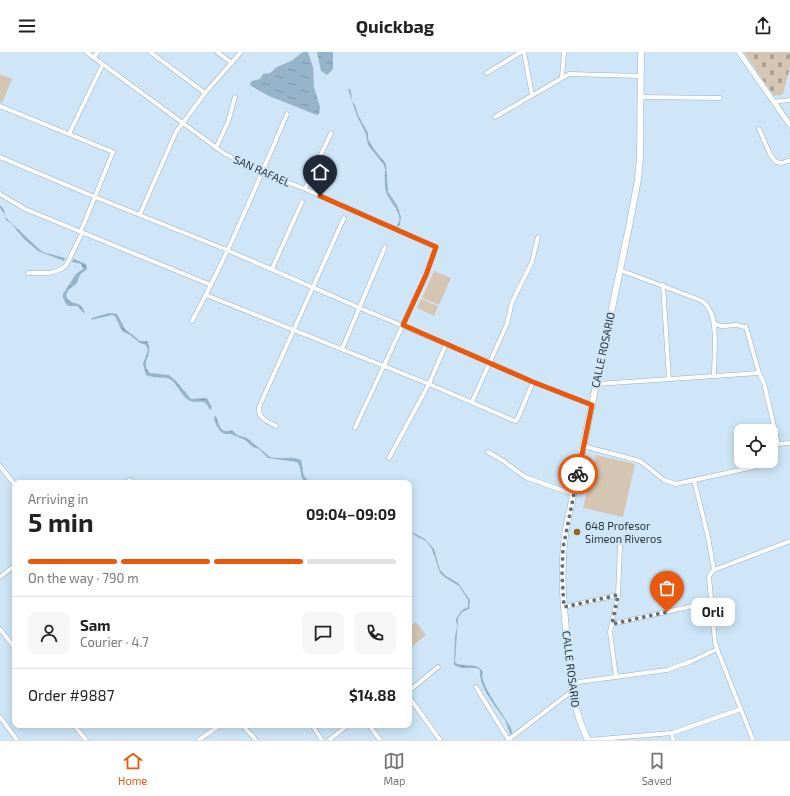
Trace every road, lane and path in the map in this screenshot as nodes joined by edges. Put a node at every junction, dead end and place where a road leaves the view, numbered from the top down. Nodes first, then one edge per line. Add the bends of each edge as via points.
1 (86, 52) edge
2 (98, 52) edge
3 (150, 52) edge
4 (217, 52) edge
5 (241, 52) edge
6 (522, 52) edge
7 (564, 52) edge
8 (641, 52) edge
9 (739, 52) edge
10 (94, 57) junction
11 (232, 63) junction
12 (103, 64) junction
13 (487, 73) dead end
14 (641, 76) junction
15 (562, 78) junction
16 (205, 93) junction
17 (532, 95) junction
18 (235, 97) dead end
19 (641, 97) junction
20 (720, 98) dead end
21 (790, 100) edge
22 (774, 102) junction
23 (0, 106) edge
24 (287, 114) dead end
25 (495, 118) dead end
26 (184, 122) junction
27 (790, 125) edge
28 (759, 129) dead end
29 (331, 133) dead end
30 (69, 134) junction
31 (216, 148) junction
32 (0, 157) edge
33 (790, 160) edge
34 (262, 172) junction
35 (305, 189) junction
36 (0, 194) edge
37 (95, 197) junction
38 (302, 202) dead end
39 (140, 214) junction
40 (344, 218) dead end
41 (82, 232) junction
42 (538, 237) dead end
43 (386, 247) dead end
44 (227, 250) junction
45 (272, 269) junction
46 (620, 270) junction
47 (28, 272) dead end
48 (211, 285) junction
49 (663, 285) junction
50 (314, 287) junction
51 (206, 295) junction
52 (360, 308) junction
53 (192, 321) dead end
54 (714, 322) junction
55 (403, 325) junction
56 (294, 330) junction
57 (446, 344) junction
58 (342, 349) junction
59 (489, 362) junction
60 (384, 367) junction
61 (759, 373) junction
62 (714, 376) junction
63 (669, 379) junction
64 (533, 382) junction
65 (429, 384) junction
66 (597, 384) junction
67 (472, 402) junction
68 (592, 405) junction
69 (773, 424) edge
70 (276, 426) dead end
71 (355, 428) dead end
72 (790, 443) edge
73 (778, 444) edge
74 (583, 446) junction
75 (488, 452) dead end
76 (389, 458) dead end
77 (0, 466) edge
78 (745, 468) edge
79 (694, 480) junction
80 (12, 481) edge
81 (573, 494) junction
82 (790, 541) edge
83 (620, 546) dead end
84 (12, 567) edge
85 (714, 570) junction
86 (0, 577) edge
87 (618, 595) junction
88 (711, 602) junction
89 (564, 607) junction
90 (612, 624) junction
91 (0, 629) edge
92 (12, 644) edge
93 (717, 649) junction
94 (438, 667) dead end
95 (616, 677) junction
96 (571, 683) junction
97 (476, 686) dead end
98 (412, 689) edge
99 (572, 691) junction
100 (412, 702) edge
101 (741, 709) junction
102 (0, 718) edge
103 (76, 728) edge
104 (214, 728) edge
105 (245, 728) edge
106 (314, 728) edge
107 (344, 728) edge
108 (371, 728) edge
109 (672, 733) junction
110 (17, 740) edge
111 (86, 740) edge
112 (199, 740) edge
113 (256, 740) edge
114 (322, 740) edge
115 (329, 740) edge
116 (380, 740) edge
117 (440, 740) edge
118 (508, 740) edge
119 (588, 740) edge
120 (673, 740) edge
121 (753, 740) edge

1 - 10 street, SAN RAFAEL
2 - 10 street
3 - 16 street
4 - 11 street
5 - 11 street
6 - 13 street
6 - 17 street
7 - 15 street
8 - 14 main road, CALLE ROSARIO
9 - 22 street
10 - 12 street, SAN RAFAEL
11 - 16 street
12 - 26 street, SAN RAFAEL
12 - 30 street
14 - 15 street via 569,74
14 - 19 main road, CALLE ROSARIO
15 - 17 street
16 - 26 street
17 - 25 street
18 - 31 street via 228,122
19 - 20 street
19 - 46 main road, CALLE ROSARIO via 638,179
21 - 22 street
22 - 27 street
23 - 30 street
24 - 34 street
26 - 31 street, SAN RAFAEL
26 - 39 street via 172,140
28 - 33 street via 776,162
29 - 35 street
30 - 37 street via 113,152
31 - 34 street, SAN RAFAEL
32 - 37 street
34 - 35 street, SAN RAFAEL
34 - 44 street
35 - 55 street, SAN RAFAEL via 436,247
36 - 41 street via 25,209
37 - 39 street
37 - 41 street
38 - 45 street
39 - 44 street
40 - 50 street
41 - 47 street via 68,264 61,270
41 - 48 street
42 - 59 street via 532,262 512,302 506,324
43 - 52 street
44 - 45 street
44 - 48 street
45 - 50 street
46 - 49 street
46 - 66 main road, CALLE ROSARIO
48 - 51 street
49 - 54 street via 703,302 710,310
49 - 63 street
50 - 52 street
50 - 56 street
51 - 53 street
51 - 56 street
52 - 55 street
52 - 58 street
54 - 61 street via 721,327 746,327
54 - 62 street
55 - 57 street
55 - 60 street
56 - 58 street
56 - 70 street via 259,407 260,417
57 - 59 street
57 - 65 street
58 - 60 street
59 - 64 street
59 - 67 street
60 - 65 street
60 - 71 street
61 - 62 street
61 - 69 street via 764,383
62 - 63 street
63 - 66 street
64 - 67 street via 516,421
64 - 68 street
65 - 67 street
65 - 76 street
66 - 68 main road, CALLE ROSARIO
68 - 74 main road, CALLE ROSARIO
72 - 73 street
74 - 79 street via 640,461 671,483 681,484
74 - 81 main road, CALLE ROSARIO
75 - 81 street via 525,477
77 - 80 street
78 - 79 street
79 - 85 street
81 - 89 main road, CALLE ROSARIO via 562,553
82 - 85 street
83 - 87 street
84 - 86 street
85 - 88 street via 709,578
87 - 89 street
87 - 90 street
88 - 90 street
88 - 93 street
89 - 96 main road, CALLE ROSARIO
90 - 95 street via 610,632
91 - 92 street
93 - 95 street via 667,670
93 - 101 street
94 - 98 street
95 - 96 street
96 - 99 main road, CALLE ROSARIO
97 - 118 street
99 - 118 street
99 - 119 main road, CALLE ROSARIO via 578,719
100 - 117 street
101 - 109 street
101 - 121 street
102 - 110 street
103 - 111 street
104 - 112 street
105 - 113 street
106 - 114 street
107 - 115 street
108 - 116 street
109 - 119 street
109 - 120 street

